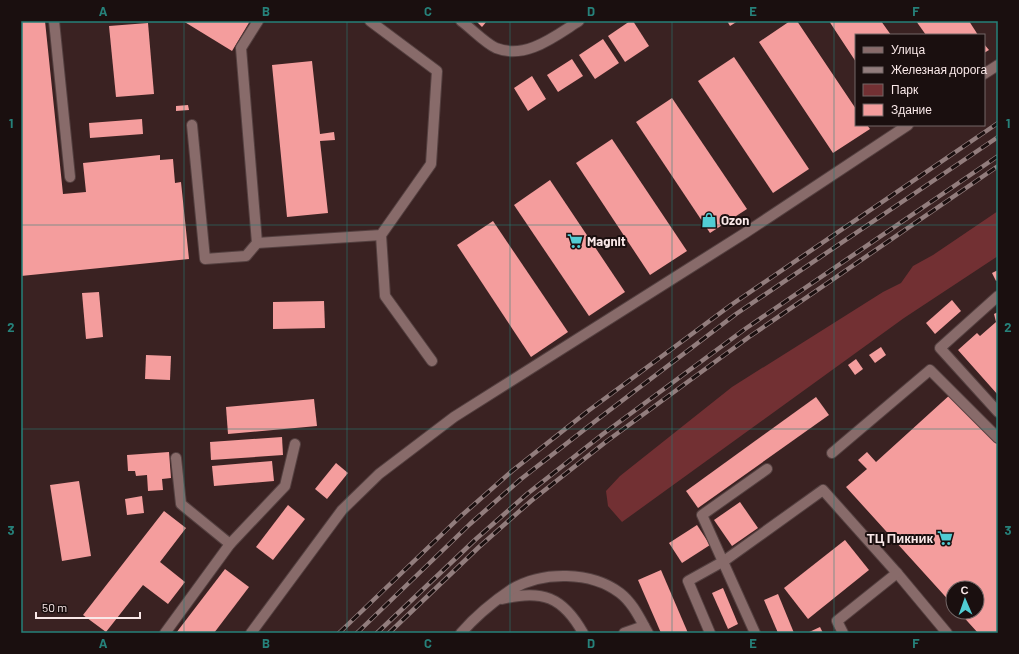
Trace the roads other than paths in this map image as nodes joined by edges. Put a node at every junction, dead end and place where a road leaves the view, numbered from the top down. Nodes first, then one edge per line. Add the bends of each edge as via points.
1 (54, 21) edge
2 (258, 21) edge
3 (370, 21) edge
4 (461, 21) edge
5 (579, 21) edge
6 (998, 65) edge
7 (985, 73) edge
8 (192, 124) dead end
9 (906, 126) edge
10 (70, 177) dead end
11 (382, 235) junction
12 (257, 243) junction
13 (998, 296) edge
14 (432, 361) dead end
15 (998, 412) edge
16 (998, 438) edge
17 (295, 444) dead end
18 (832, 453) dead end
19 (176, 458) dead end
20 (767, 469) dead end
21 (230, 544) junction
22 (724, 561) junction
23 (897, 573) junction
24 (496, 601) junction
25 (646, 630) edge
26 (164, 633) edge
27 (251, 633) edge
28 (461, 633) edge
29 (583, 633) edge
30 (624, 633) edge
31 (710, 633) edge
32 (756, 633) edge
33 (843, 633) edge
34 (946, 633) edge

1 - 10 street
2 - 12 street via 241,48
3 - 11 street via 437,71 431,164
4 - 5 street via 495,47 513,52 541,45
6 - 7 street
8 - 12 street via 205,259 246,256
9 - 27 street via 745,233 454,417 378,474 342,510
11 - 12 street
11 - 14 street via 385,296
13 - 15 street via 940,348
16 - 18 street via 930,370
17 - 21 street via 285,486
19 - 21 street via 182,504
20 - 22 street via 702,515
21 - 26 street
22 - 23 street via 823,490
22 - 31 street via 688,581
22 - 32 street
23 - 33 street via 837,621
23 - 34 street
24 - 25 street via 513,589 537,580 560,576 583,577 606,584 621,594 635,610
24 - 28 street
24 - 29 street via 525,595 539,595 551,599 564,606
25 - 30 street

